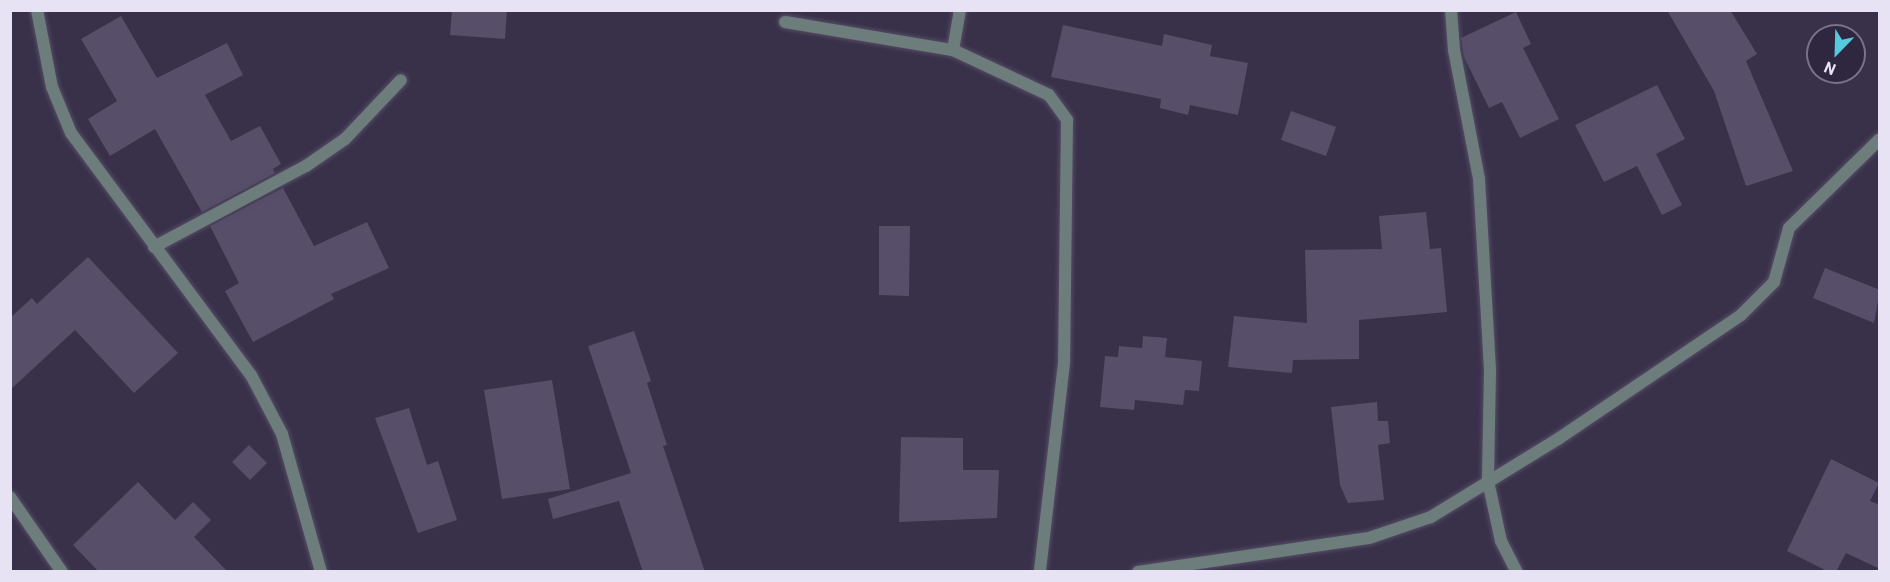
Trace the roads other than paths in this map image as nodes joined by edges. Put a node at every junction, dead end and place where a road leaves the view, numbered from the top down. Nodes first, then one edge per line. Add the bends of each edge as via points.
1 (37, 10) edge
2 (960, 10) edge
3 (1451, 10) edge
4 (785, 22) dead end
5 (953, 50) junction
6 (401, 80) dead end
7 (1880, 139) edge
8 (154, 247) junction
9 (1488, 481) junction
10 (10, 497) edge
11 (62, 572) edge
12 (321, 572) edge
13 (1040, 572) edge
14 (1138, 572) edge
15 (1517, 572) edge

1 - 8 street via 52,87 71,133
2 - 5 street
3 - 9 street via 1454,50 1479,179 1490,372
4 - 5 street
5 - 13 street via 1049,95 1067,120 1064,363
6 - 8 street via 345,139 306,166
7 - 9 street via 1790,228 1774,282 1741,315 1558,439
8 - 12 street via 251,375 282,434
9 - 14 street via 1431,517 1369,538
9 - 15 street via 1501,541
10 - 11 street

